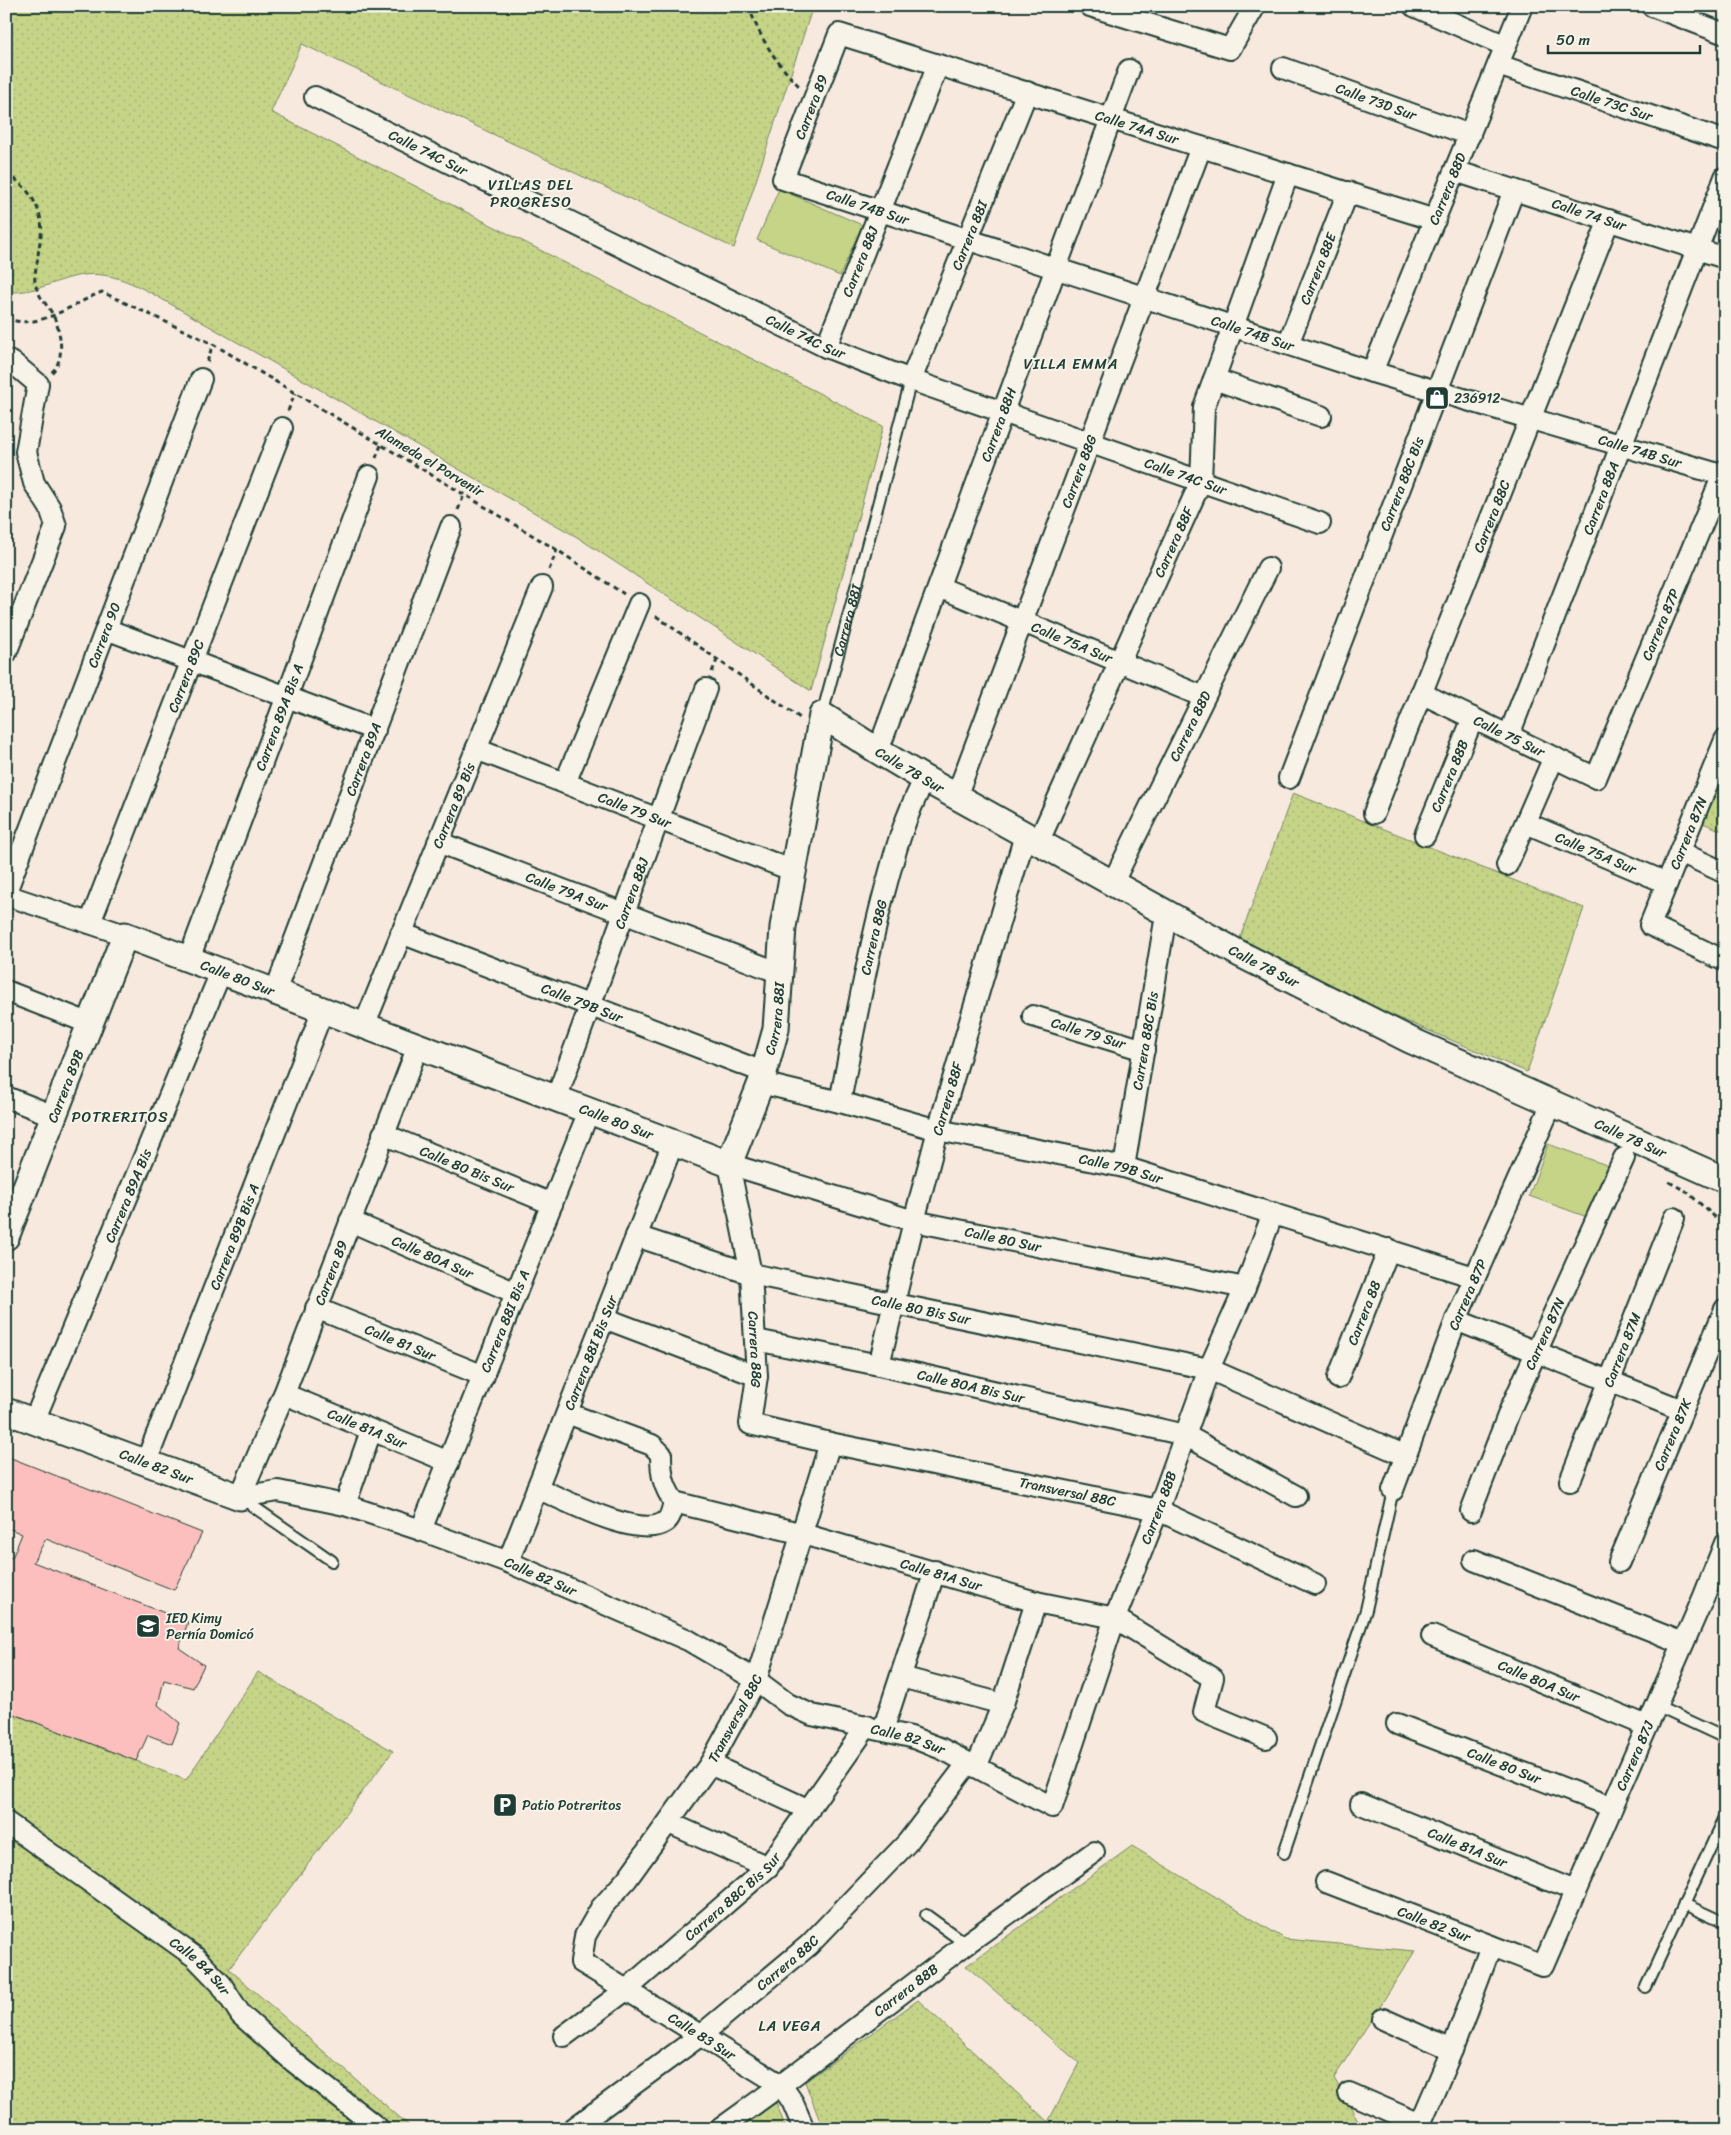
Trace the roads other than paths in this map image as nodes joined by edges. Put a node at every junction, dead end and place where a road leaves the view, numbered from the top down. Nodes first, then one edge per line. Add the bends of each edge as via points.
1 (1255, 6) edge
2 (1414, 6) edge
3 (1522, 6) edge
4 (1652, 6) edge
5 (1100, 8) edge
6 (1144, 14) edge
7 (839, 34) joint
8 (1725, 34) edge
9 (1506, 46) junction
10 (938, 64) junction
11 (1498, 64) junction
12 (1283, 68) dead end
13 (1130, 70) dead end
14 (1026, 92) junction
15 (315, 96) dead end
16 (1112, 119) junction
17 (1470, 135) junction
18 (1725, 141) edge
19 (1200, 146) junction
20 (1455, 171) junction
21 (1288, 174) junction
22 (1725, 176) edge
23 (783, 179) joint
24 (1514, 190) junction
25 (1348, 192) junction
26 (880, 211) junction
27 (1435, 220) junction
28 (1609, 220) junction
29 (967, 240) junction
30 (1697, 248) junction
31 (1725, 258) edge
32 (1056, 269) junction
33 (1144, 298) junction
34 (1232, 326) junction
35 (1288, 344) junction
36 (826, 347) junction
37 (6, 360) edge
38 (1372, 372) junction
39 (201, 379) dead end
40 (1214, 379) junction
41 (912, 380) junction
42 (1437, 391) junction
43 (1004, 412) junction
44 (1321, 416) dead end
45 (1530, 419) junction
46 (282, 428) dead end
47 (1090, 442) junction
48 (1621, 445) junction
49 (1724, 474) edge
50 (370, 476) dead end
51 (1201, 481) junction
52 (1320, 523) dead end
53 (451, 527) dead end
54 (1268, 568) dead end
55 (542, 587) dead end
56 (939, 587) junction
57 (639, 604) road end
58 (1022, 622) junction
59 (106, 629) junction
60 (6, 653) edge
61 (192, 661) junction
62 (1119, 662) junction
63 (706, 689) dead end
64 (1421, 693) junction
65 (287, 697) junction
66 (1204, 698) junction
67 (1473, 718) junction
68 (820, 723) junction
69 (375, 730) junction
70 (1509, 735) junction
71 (1725, 740) edge
72 (476, 749) junction
73 (878, 752) junction
74 (1554, 757) junction
75 (1289, 778) dead end
76 (1596, 778) joint
77 (925, 779) junction
78 (565, 783) junction
79 (956, 797) junction
80 (1374, 814) dead end
81 (659, 819) junction
82 (1526, 823) junction
83 (1425, 835) dead end
84 (1032, 839) junction
85 (438, 842) junction
86 (1680, 852) junction
87 (1507, 866) dead end
88 (794, 870) junction
89 (1725, 874) edge
90 (1667, 883) junction
91 (1112, 884) junction
92 (6, 893) edge
93 (624, 914) junction
94 (1166, 914) junction
95 (90, 923) junction
96 (401, 933) junction
97 (125, 936) junction
98 (189, 959) junction
99 (1725, 961) edge
100 (221, 972) junction
101 (780, 973) junction
102 (6, 991) edge
103 (275, 992) junction
104 (590, 1006) junction
105 (323, 1010) junction
106 (1033, 1016) dead end
107 (91, 1024) junction
108 (364, 1026) junction
109 (418, 1046) junction
110 (1144, 1050) junction
111 (762, 1078) junction
112 (6, 1097) edge
113 (556, 1099) junction
114 (840, 1102) junction
115 (1552, 1103) junction
116 (589, 1111) junction
117 (54, 1116) junction
118 (938, 1130) junction
119 (384, 1134) junction
120 (673, 1143) junction
121 (1624, 1158) dead end
122 (729, 1164) junction
123 (1124, 1167) junction
124 (1725, 1180) edge
125 (13, 1200) edge
126 (552, 1204) junction
127 (1274, 1213) junction
128 (1674, 1218) dead end
129 (350, 1221) junction
130 (914, 1221) junction
131 (636, 1236) junction
132 (6, 1237) edge
133 (1390, 1249) junction
134 (750, 1274) junction
135 (1474, 1277) junction
136 (1245, 1288) junction
137 (516, 1293) junction
138 (894, 1303) junction
139 (316, 1308) junction
140 (1725, 1309) edge
141 (604, 1318) junction
142 (1456, 1320) junction
143 (756, 1340) junction
144 (1537, 1352) junction
145 (879, 1365) junction
146 (1210, 1369) junction
147 (484, 1376) junction
148 (757, 1376) junction
149 (1338, 1378) dead end
150 (1609, 1381) junction
151 (284, 1394) junction
152 (1682, 1410) junction
153 (6, 1411) edge
154 (567, 1413) junction
155 (34, 1421) junction
156 (750, 1424) joint
157 (371, 1431) junction
158 (1185, 1435) junction
159 (830, 1443) junction
160 (1406, 1456) junction
161 (146, 1462) junction
162 (449, 1462) junction
163 (1570, 1481) dead end
164 (538, 1488) junction
165 (1393, 1490) joint
166 (669, 1495) junction
167 (1296, 1496) dead end
168 (240, 1497) junction
169 (345, 1505) junction
170 (1158, 1510) junction
171 (1471, 1511) dead end
172 (421, 1530) junction
173 (803, 1534) junction
174 (1725, 1543) edge
175 (1474, 1560) dead end
176 (332, 1561) dead end
177 (508, 1562) junction
178 (1619, 1562) dead end
179 (935, 1571) junction
180 (1315, 1584) dead end
181 (1036, 1602) junction
182 (1115, 1618) junction
183 (1432, 1636) dead end
184 (1683, 1643) junction
185 (901, 1677) junction
186 (756, 1680) junction
187 (1003, 1704) junction
188 (1656, 1706) junction
189 (1397, 1724) dead end
190 (1647, 1726) junction
191 (875, 1728) junction
192 (1266, 1738) dead end
193 (1725, 1738) edge
194 (710, 1764) junction
195 (972, 1765) junction
196 (1361, 1804) dead end
197 (1052, 1807) joint
198 (1612, 1807) junction
199 (809, 1810) junction
200 (1725, 1816) edge
201 (6, 1822) edge
202 (669, 1823) junction
203 (1094, 1852) dead end
204 (1284, 1853) dead end
205 (768, 1867) junction
206 (1326, 1882) dead end
207 (1575, 1892) junction
208 (1684, 1904) junction
209 (926, 1915) dead end
210 (1725, 1923) edge
211 (966, 1944) junction
212 (1491, 1946) junction
213 (581, 1962) joint
214 (1543, 1966) joint
215 (1646, 1987) dead end
216 (626, 1990) junction
217 (1383, 2019) dead end
218 (701, 2035) junction
219 (564, 2036) dead end
220 (1452, 2050) junction
221 (781, 2085) junction
222 (1349, 2092) dead end
223 (1419, 2126) edge
224 (574, 2128) edge
225 (379, 2129) edge
226 (720, 2129) edge
227 (804, 2129) edge

1 - 6 street via 1230,49
2 - 9 street
3 - 9 street, Carrera 88D
4 - 8 street
5 - 6 street
7 - 10 street, Calle 74A Sur
7 - 23 street, Carrera 89
9 - 11 street, Carrera 88D
10 - 14 street, Calle 74A Sur
10 - 26 street, Carrera 88J
11 - 17 street, Carrera 88D
11 - 18 street, Calle 73C Sur
12 - 17 street, Calle 73D Sur
13 - 16 street, Carrera 88H
14 - 16 street, Calle 74A Sur
14 - 29 street, Carrera 88I
15 - 36 street, Calle 74C Sur
16 - 19 street, Calle 74A Sur
16 - 32 street, Carrera 88H
17 - 20 street, Carrera 88D
19 - 21 street, Calle 74A Sur
19 - 33 street, Carrera 88G
20 - 24 street, Calle 74 Sur
20 - 27 street, Carrera 88D
21 - 25 street, Calle 74A Sur
21 - 34 street, Carrera 88F
22 - 30 street, Carrera 88A
23 - 26 street, Calle 74B Sur
24 - 28 street, Calle 74 Sur
24 - 42 street, Carrera 88C Bis
25 - 27 street, Calle 74A Sur
25 - 35 street, Carrera 88E
26 - 29 street, Calle 74B Sur
26 - 36 street, Carrera 88J
27 - 38 street, Carrera 88D
28 - 30 street, Calle 74 Sur
28 - 45 street, Carrera 88C
29 - 32 street, Calle 74B Sur
29 - 41 street, Carrera 88I
30 - 31 street, Calle 74 Sur
30 - 48 street, Carrera 88A
32 - 33 street, Calle 74B Sur
32 - 43 street, Carrera 88H
33 - 34 street, Calle 74B Sur
33 - 47 street, Carrera 88G
34 - 35 street, Calle 74B Sur
34 - 40 street, Carrera 88F
35 - 38 street, Calle 74B Sur
36 - 41 street, Calle 74C Sur
37 - 60 street via 38,384 26,452 34,484 50,508 56,526
38 - 42 street, Calle 74B Sur
39 - 59 street, Carrera 90
40 - 44 street
40 - 51 street, Carrera 88F via 1204,407
41 - 43 street, Calle 74C Sur
41 - 68 lane, Carrera 88I
42 - 45 street, Calle 74B Sur
42 - 75 street, Carrera 88C Bis
43 - 47 street, Calle 74C Sur
43 - 56 street, Carrera 88H
45 - 48 street, Calle 74B Sur
45 - 64 street, Carrera 88C
46 - 61 street, Carrera 89C
47 - 51 street, Calle 74C Sur
47 - 58 street, Carrera 88G
48 - 49 street, Calle 74B Sur
48 - 70 street, Carrera 88A
49 - 76 street, Carrera 87P
50 - 65 street, Carrera 89A Bis A
51 - 52 street, Calle 74C Sur
51 - 62 street, Carrera 88F
53 - 69 street, Carrera 89A
54 - 66 street, Carrera 88D
55 - 72 street, Carrera 89 Bis
56 - 58 street, Calle 75A Sur
56 - 73 street, Carrera 88H
57 - 78 street
58 - 62 street, Calle 75A Sur
58 - 79 street, Carrera 88G
59 - 61 street
59 - 92 street, Carrera 90
61 - 65 street
61 - 95 street, Carrera 89C
62 - 66 street, Calle 75A Sur
62 - 84 street, Carrera 88F
63 - 81 street, Carrera 88J
64 - 67 street, Calle 75 Sur
64 - 80 street, Carrera 88C
65 - 69 street
65 - 98 street, Carrera 89A Bis A
66 - 91 street, Carrera 88D
67 - 70 street, Calle 75 Sur
67 - 83 street, Carrera 88B
68 - 73 street, Calle 78 Sur
68 - 88 street, Carrera 88I
69 - 103 street, Carrera 89A
70 - 74 street, Calle 75 Sur
71 - 86 street, Carrera 87N
72 - 78 street, Calle 79 Sur
72 - 85 street, Carrera 89 Bis
73 - 77 street, Calle 78 Sur
74 - 76 street, Calle 75 Sur
74 - 82 street
77 - 79 street, Calle 78 Sur
77 - 114 street, Carrera 88G via 895,852 868,954
78 - 81 street, Calle 79 Sur
79 - 84 street, Calle 78 Sur
81 - 88 street, Calle 79 Sur
81 - 93 street, Carrera 88J
82 - 87 street
82 - 90 street, Calle 75A Sur
84 - 91 street, Calle 78 Sur
84 - 118 street, Carrera 88F
85 - 93 street, Calle 79A Sur
85 - 96 street, Carrera 89 Bis
86 - 89 street
86 - 90 street, Carrera 87N
88 - 101 street, Carrera 88I via 783,927
90 - 99 street, Carrera 87N via 1650,925
91 - 94 street, Calle 78 Sur
92 - 95 street, Calle 80 Sur
93 - 101 street, Calle 79A Sur
93 - 104 street, Carrera 88J
94 - 110 street, Carrera 88C Bis
94 - 115 street, Calle 78 Sur via 1410,1040
95 - 97 street, Calle 80 Sur
96 - 104 street, Calle 79B Sur
96 - 108 street, Carrera 89 Bis
97 - 98 street, Calle 80 Sur
97 - 107 street, Carrera 89B
98 - 100 street, Calle 80 Sur
100 - 103 street, Calle 80 Sur
100 - 155 street, Carrera 89A Bis
101 - 111 street, Carrera 88I via 776,1029
102 - 107 street
103 - 105 street, Calle 80 Sur
104 - 111 street, Calle 79B Sur
104 - 113 street, Carrera 88J
105 - 108 street, Calle 80 Sur
105 - 161 street, Carrera 89B Bis A
106 - 110 street, Calle 79 Sur
107 - 117 street, Carrera 89B
108 - 109 street, Calle 80 Sur
109 - 113 street, Calle 80 Sur
109 - 119 street, Carrera 89
110 - 123 street, Carrera 88C Bis
111 - 114 street, Calle 79B Sur
111 - 122 street, Carrera 88I
112 - 117 street
113 - 116 street, Calle 80 Sur
114 - 118 street, Calle 79B Sur
115 - 124 street, Calle 78 Sur
115 - 135 street, Carrera 87P
116 - 120 street, Calle 80 Sur
116 - 126 street, Carrera 88I Bis A
117 - 125 street, Carrera 89B
118 - 123 street, Calle 79B Sur
118 - 130 street, Carrera 88F
119 - 126 street, Calle 80 Bis Sur
119 - 129 street, Carrera 89
120 - 122 street, Calle 80 Sur
120 - 131 street, Carrera 88I Bis Sur
121 - 144 street, Carrera 87N
122 - 130 street, Calle 80 Sur
122 - 134 street, Carrera 88G
123 - 127 street, Calle 79B Sur
125 - 132 street, Carrera 89B
126 - 137 street, Carrera 88I Bis A
127 - 133 street, Calle 79B Sur
127 - 136 street, Carrera 88B
128 - 150 street, Carrera 87M
129 - 137 street, Calle 80A Sur
129 - 139 street, Carrera 89
130 - 136 street, Calle 80 Sur
130 - 138 street, Carrera 88F
131 - 134 street, Calle 80 Bis Sur
131 - 141 street, Carrera 88I Bis Sur
133 - 135 street, Calle 79B Sur
133 - 149 street, Carrera 88
134 - 138 street, Calle 80 Bis Sur
134 - 143 street, Carrera 88G
135 - 142 street, Carrera 87P
136 - 146 street, Carrera 88B
137 - 147 street, Carrera 88I Bis A
138 - 145 street, Carrera 88F
138 - 146 street, Calle 80 Bis Sur
139 - 147 street, Calle 81 Sur
139 - 151 street, Carrera 89
140 - 152 street, Carrera 87K
141 - 148 street
141 - 154 street, Carrera 88I Bis Sur
142 - 144 street
142 - 160 street, Carrera 87P
143 - 145 street, Calle 80A Bis Sur
143 - 148 street, Carrera 88G
144 - 150 street
144 - 171 street, Carrera 87N via 1510,1410
145 - 158 street, Calle 80A Bis Sur
146 - 158 street, Carrera 88B
146 - 160 street, Calle 80 Bis Sur
147 - 162 street, Carrera 88I Bis A
148 - 156 street, Carrera 88G
150 - 152 street
150 - 163 street, Carrera 87M
151 - 157 street, Calle 81A Sur
151 - 168 street, Carrera 89
152 - 178 street, Carrera 87K
153 - 155 street, Calle 82 Sur
154 - 164 street, Carrera 88I Bis Sur
154 - 166 street via 652,1446 662,1454 662,1476
155 - 161 street, Calle 82 Sur
156 - 159 street, Transversal 88C
157 - 162 street, Calle 81A Sur
157 - 169 street
158 - 167 street, Calle 80A Bis Sur
158 - 170 street, Carrera 88B
159 - 170 street, Transversal 88C
159 - 173 street, Transversal 88C
160 - 165 street, Carrera 87P
161 - 168 street, Calle 82 Sur
162 - 172 street, Carrera 88I Bis A
164 - 166 street via 622,1524 639,1528 666,1522 671,1514
164 - 177 street, Carrera 88I Bis Sur
165 - 204 lane via 1366,1610
166 - 173 street, Calle 81A Sur
168 - 169 street, Calle 82 Sur via 278,1491
168 - 176 lane
169 - 172 street, Calle 82 Sur
170 - 180 street
170 - 182 street, Carrera 88B
172 - 177 street, Calle 82 Sur
173 - 179 street, Calle 81A Sur
173 - 186 street, Transversal 88C
174 - 184 street, Carrera 87J
175 - 184 street
177 - 186 street, Calle 82 Sur via 688,1640
179 - 181 street, Calle 81A Sur
179 - 185 street, Carrera 88C Bis Sur
181 - 182 street, Calle 81A Sur
181 - 187 street, Carrera 88C
182 - 192 street, Calle 81A Sur via 1214,1678 1204,1712
182 - 197 street, Carrera 88B
183 - 190 street, Calle 80A Sur
184 - 188 street, Carrera 87J
185 - 187 street
185 - 191 street, Carrera 88C Bis Sur
186 - 191 street, Calle 82 Sur via 788,1704 812,1715
186 - 194 street, Transversal 88C
187 - 195 street, Carrera 88C
188 - 190 street, Carrera 87J
188 - 193 lane
189 - 198 street, Calle 80 Sur
190 - 198 street, Carrera 87J
191 - 195 street, Calle 82 Sur via 911,1737
191 - 199 street, Carrera 88C Bis Sur
194 - 199 street
194 - 202 street, Transversal 88C
195 - 197 street, Calle 82 Sur
195 - 218 street, Carrera 88C via 907,1844 809,1945
196 - 207 street, Calle 81A Sur
198 - 207 street, Carrera 87J
199 - 205 street, Carrera 88C Bis Sur
200 - 208 lane
201 - 225 street, Calle 84 Sur via 195,1957 221,1984 241,2015
202 - 205 street
202 - 213 street, Transversal 88C via 601,1908 585,1936
203 - 211 street, Carrera 88B
205 - 216 street, Carrera 88C Bis Sur
206 - 212 street, Calle 82 Sur
207 - 214 street, Carrera 87J
208 - 210 lane
208 - 215 lane
209 - 211 lane
211 - 221 street, Carrera 88B
212 - 214 street, Calle 82 Sur
212 - 220 street
213 - 216 street, Calle 83 Sur
216 - 218 street, Calle 83 Sur
216 - 219 street, Carrera 88C Bis Sur
217 - 220 street
218 - 221 street, Calle 83 Sur
218 - 224 street, Carrera 88C
220 - 223 street
221 - 226 street, Carrera 88B
221 - 227 street, Calle 83 Sur
222 - 223 street

